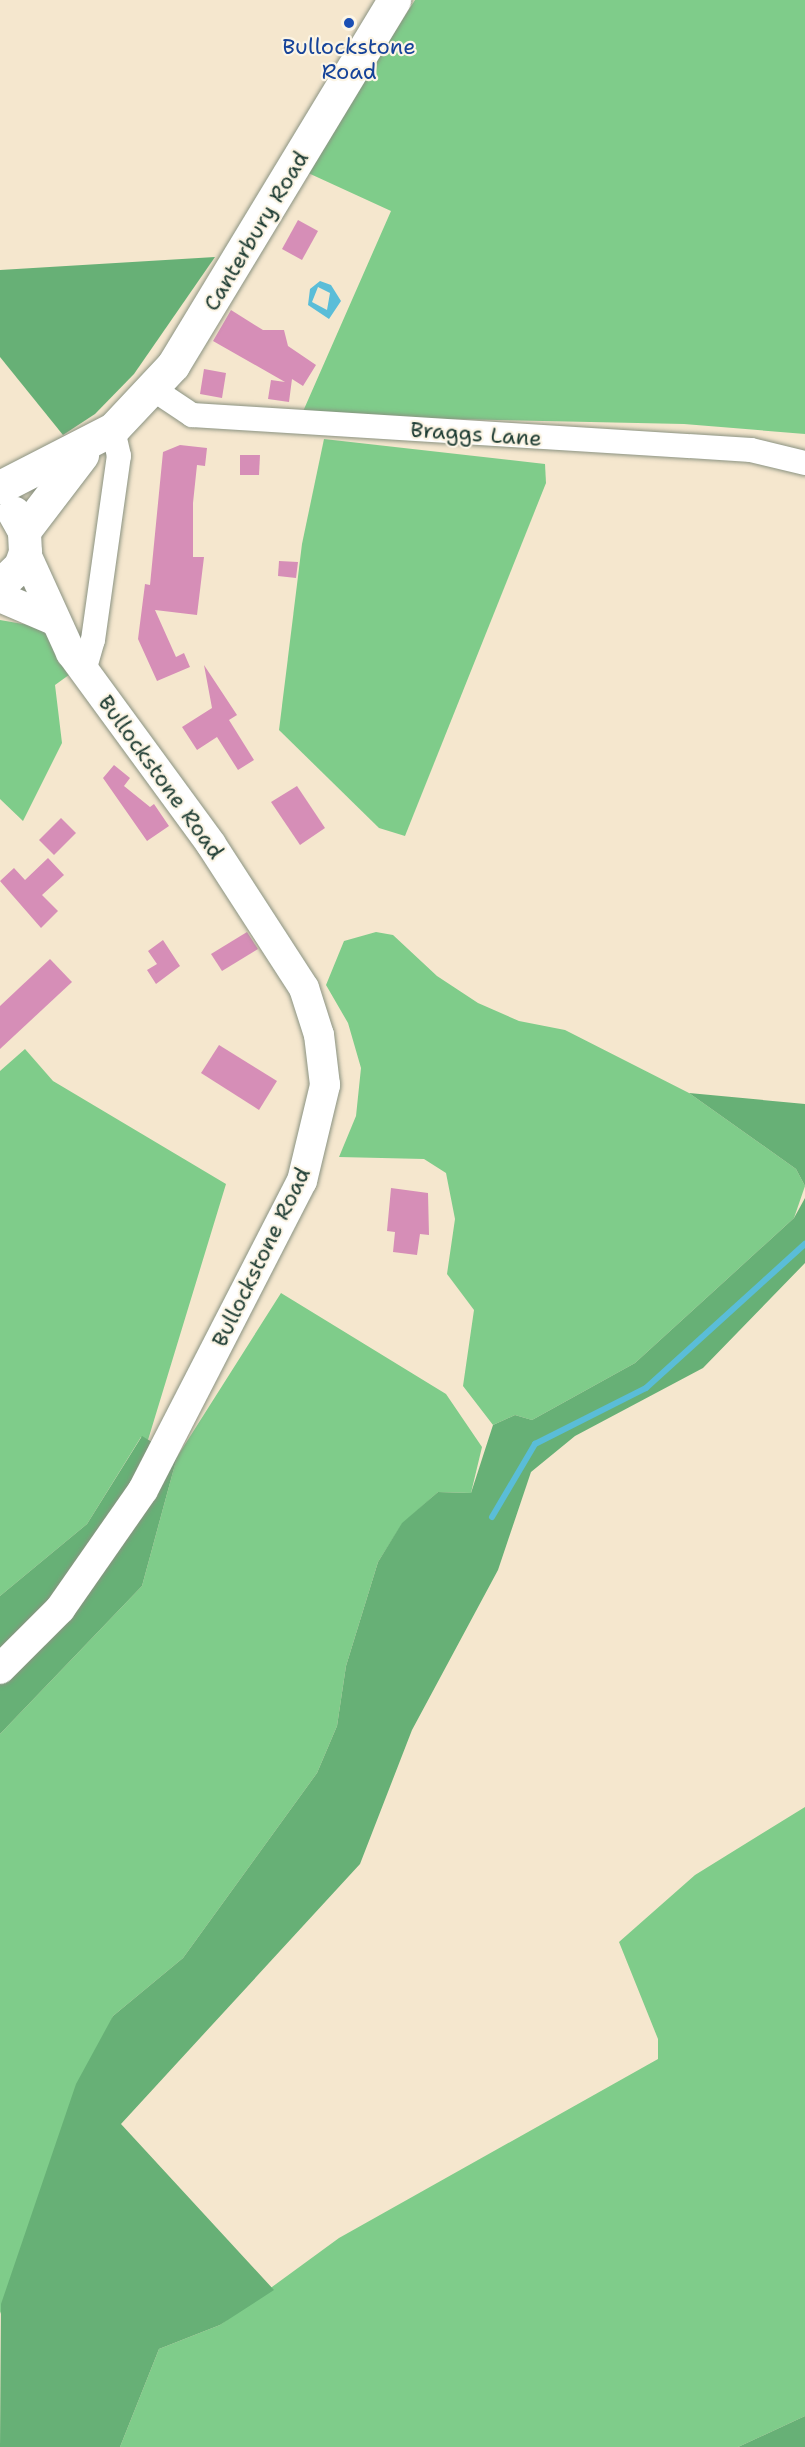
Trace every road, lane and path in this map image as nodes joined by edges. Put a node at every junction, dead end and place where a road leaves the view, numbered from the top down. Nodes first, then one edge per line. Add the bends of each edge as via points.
1 (394, 0) edge
2 (153, 389) junction
3 (103, 436) junction
4 (805, 463) edge
5 (0, 487) edge
6 (0, 504) edge
7 (24, 542) junction
8 (0, 585) edge
9 (0, 597) edge
10 (51, 619) junction
11 (84, 671) junction
12 (0, 1669) edge

1 - 2 main road, Canterbury Road via 242,259
2 - 3 main road, Canterbury Road
2 - 4 street, Braggs Lane via 192,415 751,450
3 - 5 main road, Canterbury Road
3 - 7 main road, Canterbury Road
3 - 11 street, Bullockstone Road via 120,456 93,640
6 - 7 main road
7 - 8 main road, Canterbury Road via 16,572
7 - 10 street, Bullockstone Road
9 - 10 street
10 - 11 street, Bullockstone Road
11 - 12 street, Bullockstone Road via 211,844 304,988 319,1035 324,1085 302,1181 142,1490 60,1609

